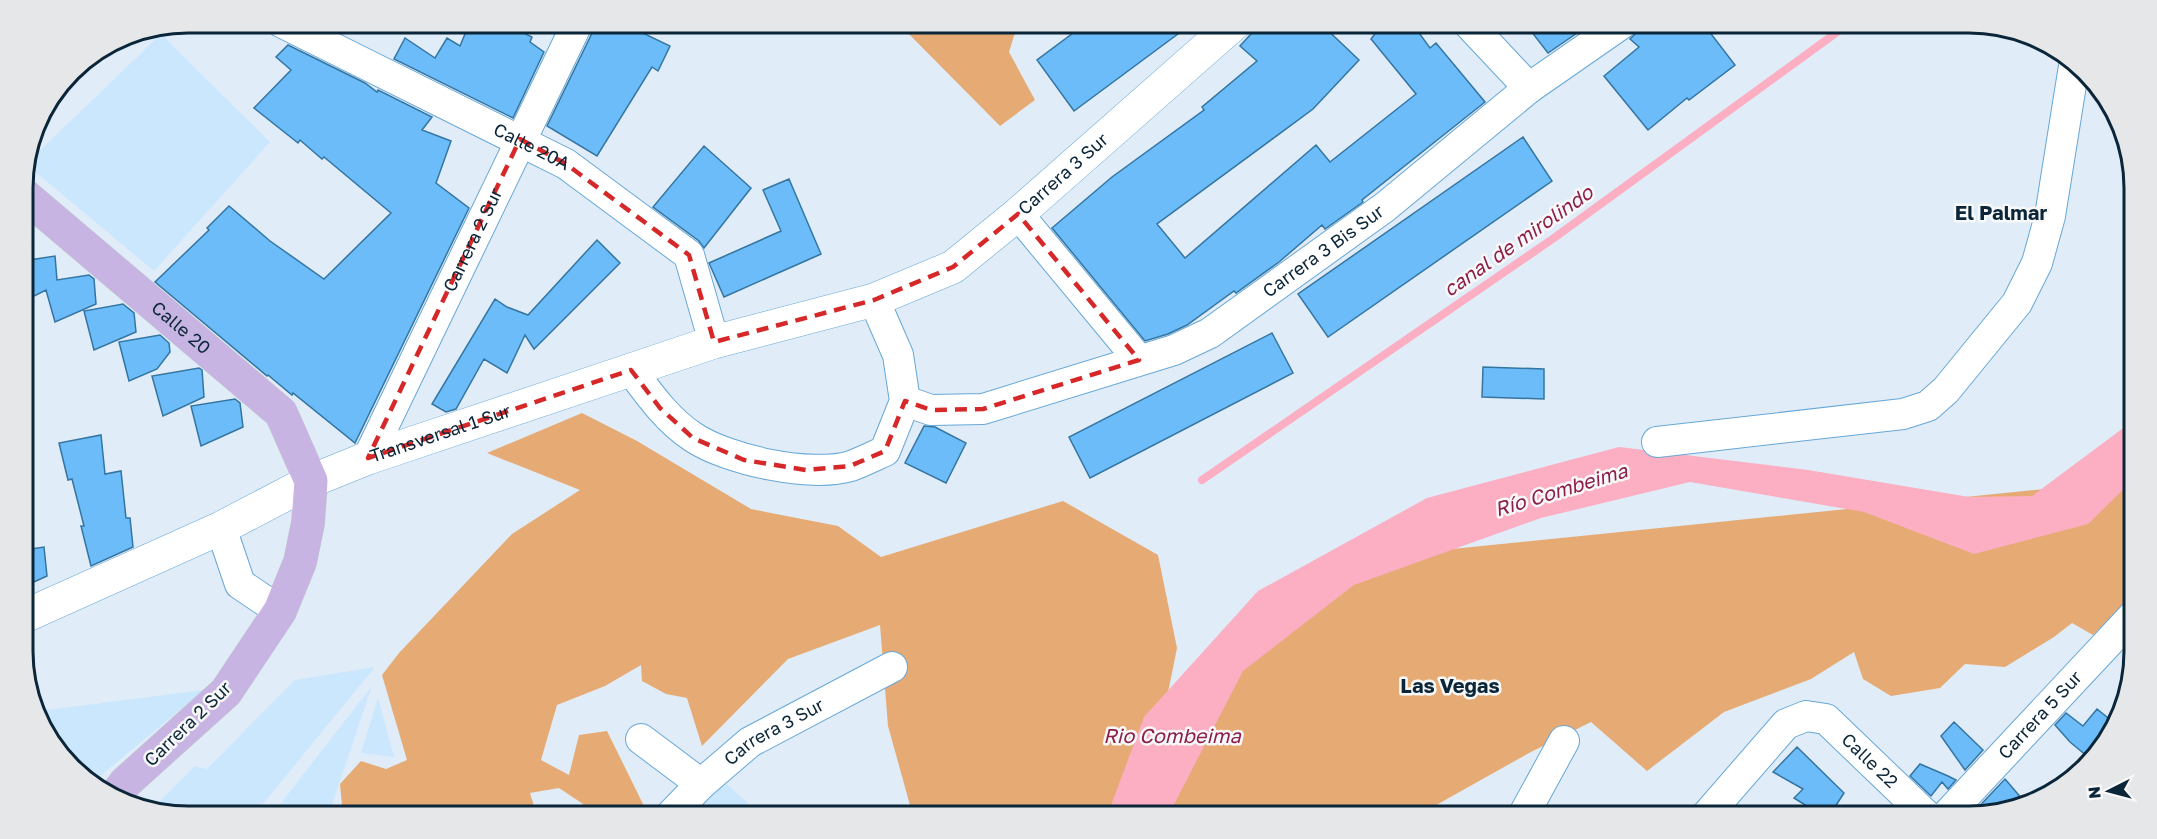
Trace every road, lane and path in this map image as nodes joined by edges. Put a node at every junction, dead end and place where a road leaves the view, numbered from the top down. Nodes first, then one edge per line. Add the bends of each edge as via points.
1 (303, 33) edge
2 (573, 33) edge
3 (1224, 33) edge
4 (1477, 33) edge
5 (1608, 33) edge
6 (2073, 73) edge
7 (1529, 88) junction
8 (520, 139) junction
9 (33, 202) edge
10 (1018, 214) junction
11 (874, 300) junction
12 (714, 342) junction
13 (1139, 360) junction
14 (631, 370) junction
15 (905, 401) junction
16 (1657, 442) dead end
17 (368, 458) junction
18 (311, 481) junction
19 (221, 528) junction
20 (280, 611) junction
21 (33, 612) edge
22 (2124, 626) edge
23 (892, 667) dead end
24 (640, 739) dead end
25 (1564, 741) dead end
26 (701, 784) junction
27 (120, 790) edge
28 (680, 806) edge
29 (1528, 806) edge
30 (1715, 806) edge
31 (1917, 806) edge
32 (1956, 806) edge

1 - 8 street, Calle 20A
2 - 8 street, Carrera 2 Sur
3 - 10 street, Carrera 3 Sur
4 - 7 street
5 - 7 street, Carrera 3 Bis Sur
6 - 16 street via 2050,216 2037,262 2017,303 1946,390 1928,406 1903,414
7 - 13 street, Carrera 3 Bis Sur via 1384,207 1210,333 1174,350
8 - 12 street, Calle 20A via 566,164 688,255
8 - 17 street, Carrera 2 Sur
9 - 18 main road, Calle 20 via 281,413
10 - 11 street, Carrera 3 Sur via 953,267
10 - 13 street
11 - 12 street, Transversal 1 Sur
11 - 15 street via 898,355
12 - 14 street, Transversal 1 Sur
13 - 15 street, Carrera 3 Bis Sur via 984,409 931,410
14 - 15 street via 660,408 693,438 744,460 806,470 849,466 885,451
14 - 17 street, Transversal 1 Sur
17 - 18 street, Transversal 1 Sur
18 - 19 street, Transversal 1 Sur
18 - 20 main road, Carrera 2 Sur via 300,562
19 - 20 street via 240,584
19 - 21 street, Transversal 1 Sur
20 - 27 main road, Carrera 2 Sur via 226,692
22 - 32 street, Carrera 5 Sur
23 - 26 street, Carrera 3 Sur via 750,742
24 - 26 street
25 - 29 street
26 - 28 street, Carrera 3 Sur
30 - 31 street, Calle 22 via 1786,724 1806,716 1826,719

